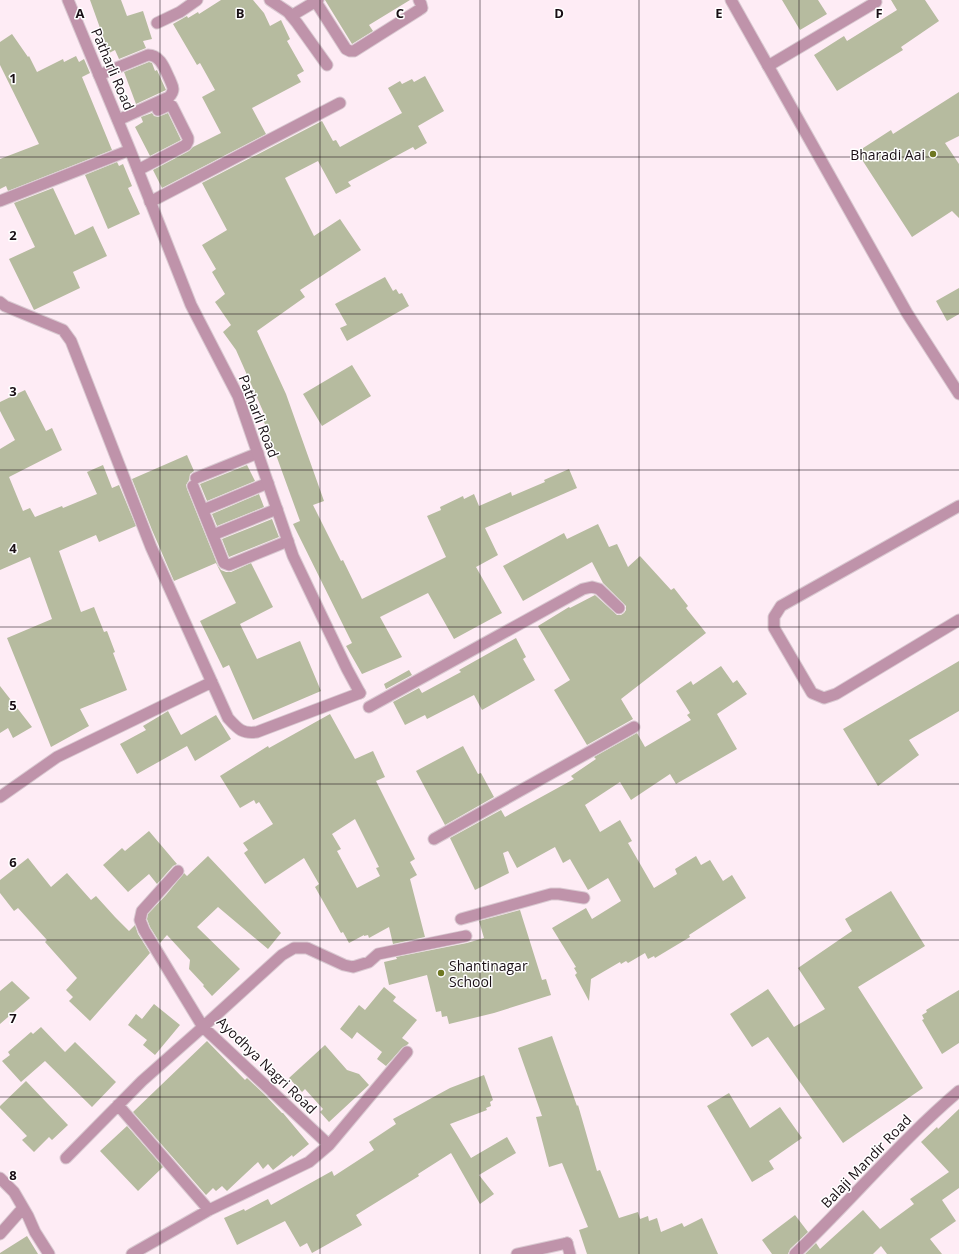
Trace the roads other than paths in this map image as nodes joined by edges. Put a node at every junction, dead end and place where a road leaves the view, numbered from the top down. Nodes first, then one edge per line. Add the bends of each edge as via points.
1 (68, 0) edge
2 (197, 0) edge
3 (270, 0) edge
4 (419, 0) edge
5 (731, 0) edge
6 (317, 1) edge
7 (876, 2) dead end
8 (291, 16) junction
9 (157, 23) dead end
10 (326, 65) dead end
11 (768, 66) junction
12 (99, 75) junction
13 (340, 103) dead end
14 (119, 123) junction
15 (130, 150) junction
16 (138, 170) junction
17 (0, 201) edge
18 (150, 202) junction
19 (0, 302) edge
20 (959, 394) edge
21 (258, 453) junction
22 (268, 484) junction
23 (959, 506) edge
24 (277, 509) junction
25 (203, 510) junction
26 (214, 535) junction
27 (288, 541) junction
28 (620, 608) dead end
29 (959, 620) edge
30 (212, 682) junction
31 (369, 708) dead end
32 (634, 727) dead end
33 (0, 796) edge
34 (434, 840) dead end
35 (178, 871) dead end
36 (584, 898) dead end
37 (461, 919) dead end
38 (466, 936) dead end
39 (203, 1027) junction
40 (407, 1052) dead end
41 (959, 1091) edge
42 (118, 1105) junction
43 (329, 1145) junction
44 (66, 1158) dead end
45 (0, 1178) edge
46 (23, 1208) junction
47 (209, 1210) junction
48 (0, 1234) edge
49 (568, 1249) edge
50 (49, 1254) edge
51 (132, 1254) edge
52 (517, 1254) edge
53 (795, 1254) edge

1 - 12 street, Patharli Road
2 - 9 street
3 - 8 street
4 - 6 street via 422,8 354,51 346,49
5 - 11 street
6 - 8 street
7 - 11 street
8 - 10 street
11 - 20 street via 907,313
12 - 14 street, Patharli Road
12 - 14 street via 152,55 163,64 171,82 173,88 169,97
13 - 18 street
14 - 15 street, Patharli Road
14 - 16 street via 169,105 174,108 188,138 186,145
15 - 16 street, Patharli Road
15 - 17 street
16 - 18 street, Patharli Road
18 - 21 street, Patharli Road via 191,305 238,396
19 - 30 street via 63,330 71,341 150,547
21 - 22 street, Patharli Road
21 - 25 street via 195,482
22 - 24 street, Patharli Road
22 - 25 street
23 - 29 street via 781,606 774,617 774,628 812,693 824,698 836,694
24 - 26 street
24 - 27 street, Patharli Road
25 - 26 street
26 - 27 street via 224,563 229,565
27 - 30 street, Patharli Road via 360,693 257,732 248,733 238,729 228,718
28 - 31 street via 600,589 583,589
30 - 33 street via 57,757
32 - 34 street
35 - 39 street via 142,911 140,920
36 - 37 street via 551,894
38 - 39 street, Ayodhya Nagri Road via 378,954 369,962 353,967 307,948 294,948 282,955
39 - 42 street
39 - 43 street, Ayodhya Nagri Road
40 - 43 street
41 - 53 street, Balaji Mandir Road via 942,1105
42 - 44 street
42 - 47 street
43 - 47 street via 309,1162
45 - 46 street via 14,1192
46 - 48 street
46 - 50 street
47 - 51 street
49 - 52 street

